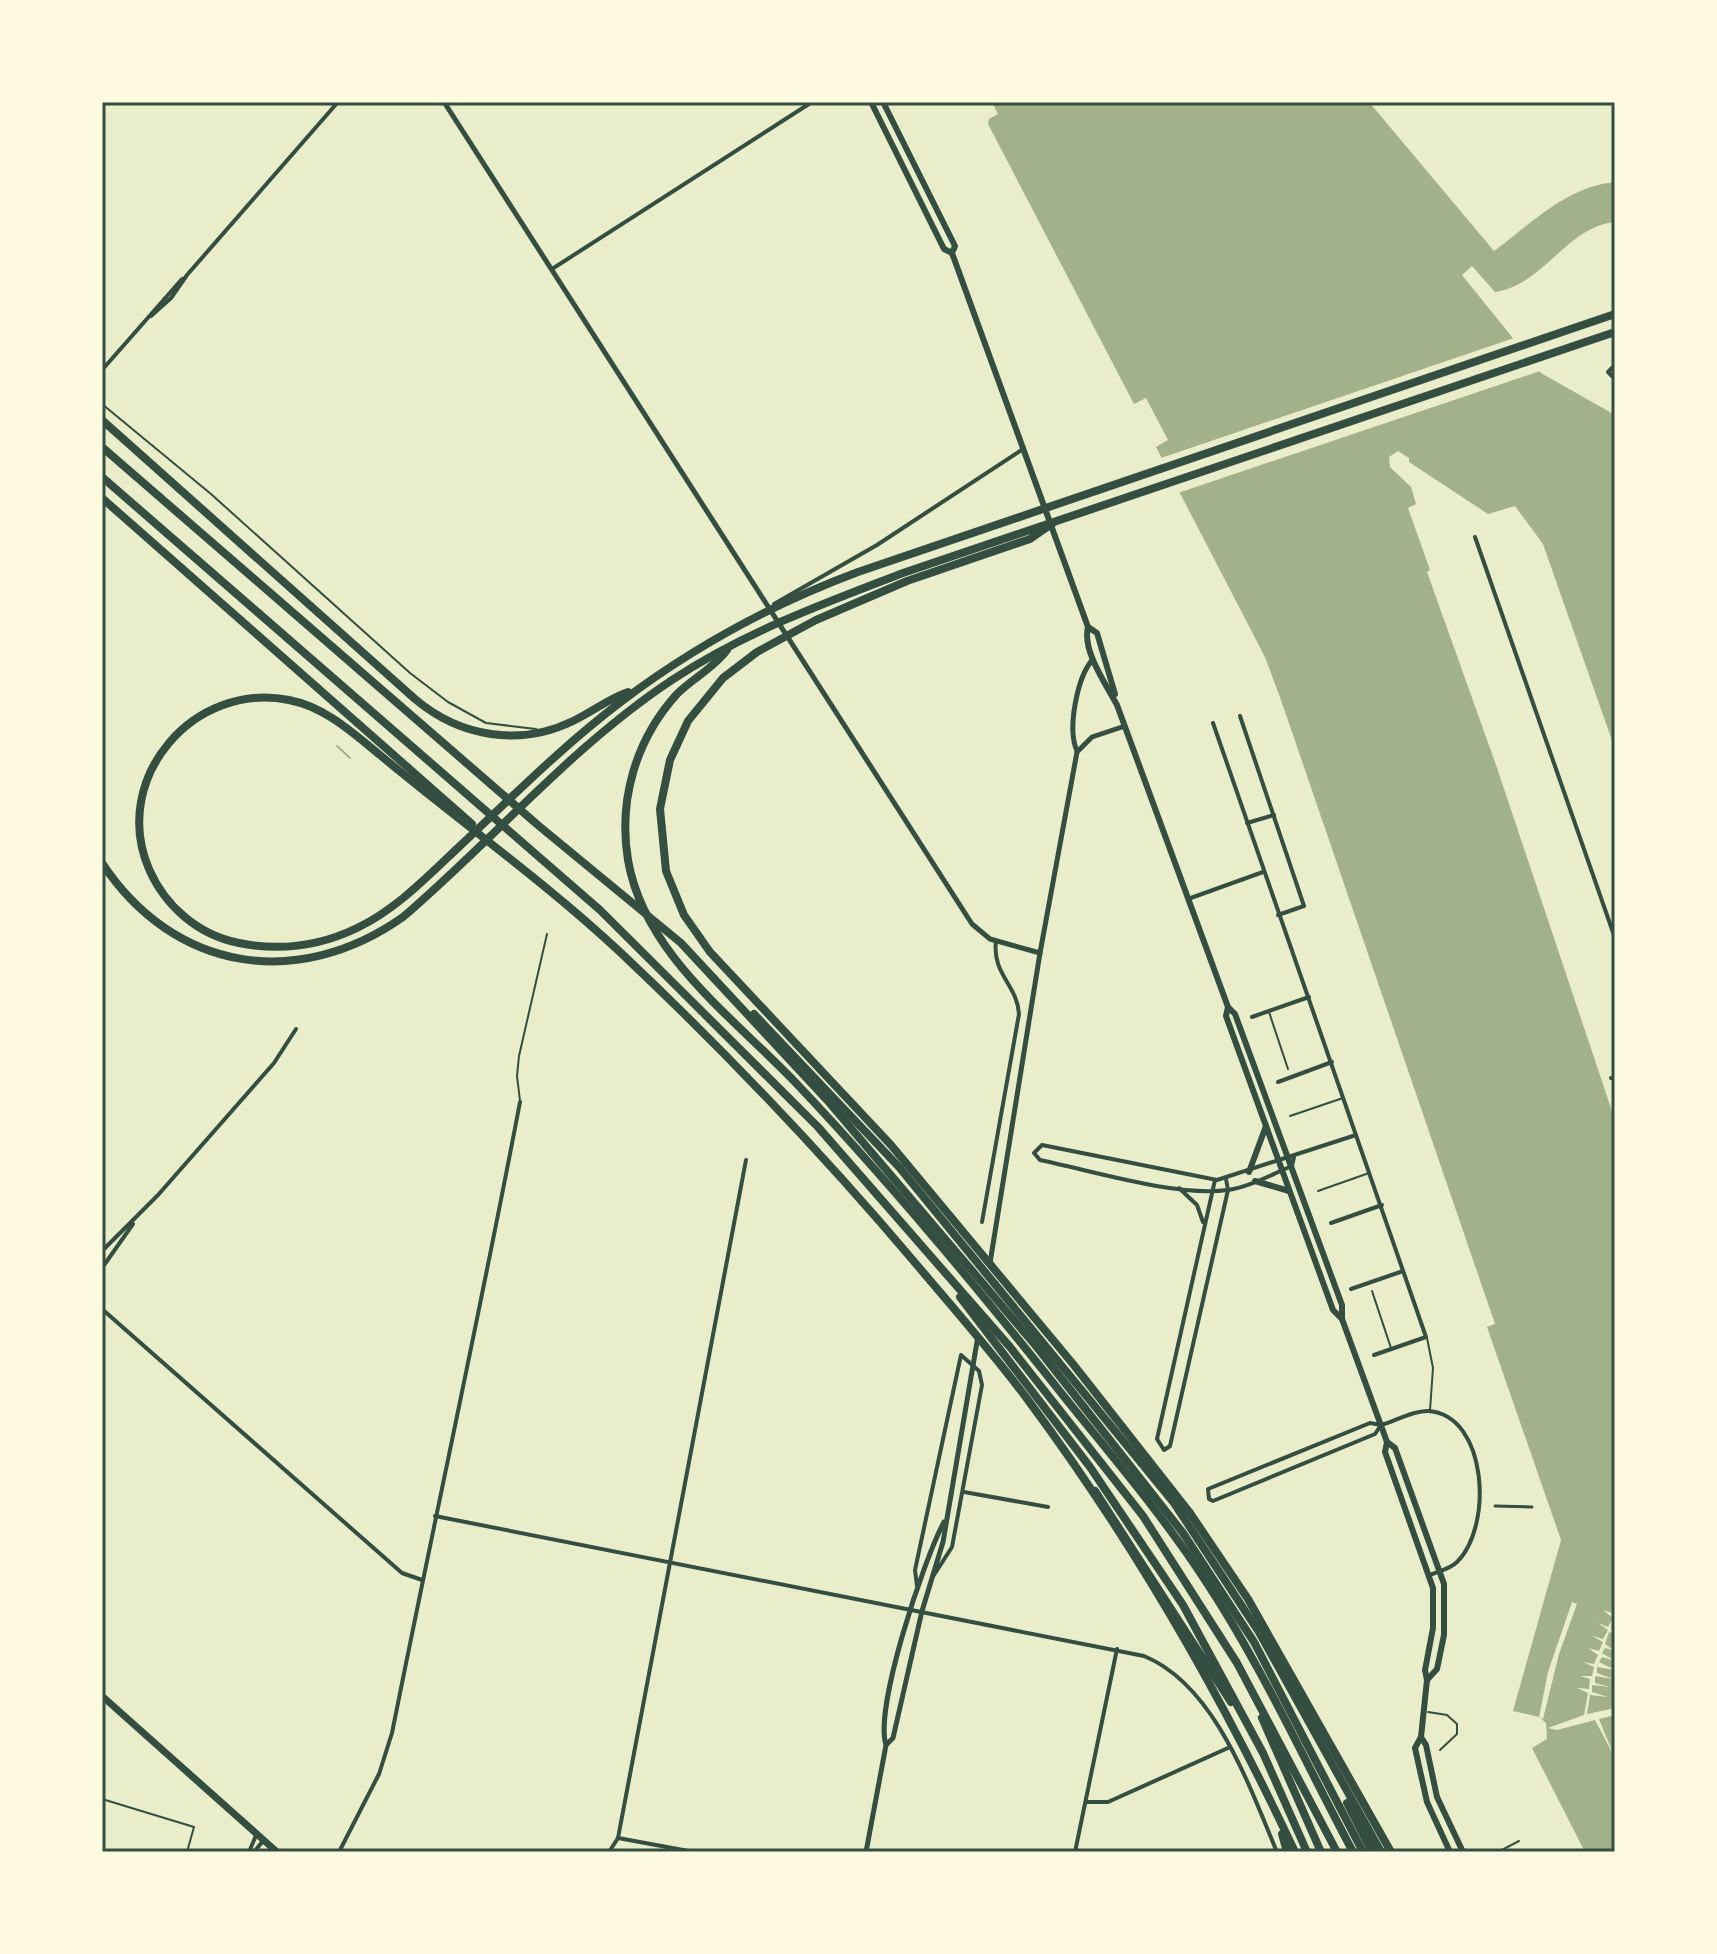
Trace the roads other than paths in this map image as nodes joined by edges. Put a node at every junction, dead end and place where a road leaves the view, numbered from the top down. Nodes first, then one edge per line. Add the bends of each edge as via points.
1 (338, 102) edge
2 (444, 102) edge
3 (812, 102) edge
4 (871, 102) edge
5 (883, 102) edge
6 (952, 253) junction
7 (552, 269) junction
8 (1615, 314) edge
9 (1615, 332) edge
10 (1615, 365) edge
11 (102, 370) edge
12 (1615, 379) edge
13 (102, 404) edge
14 (102, 420) edge
15 (102, 426) edge
16 (102, 447) edge
17 (1023, 449) junction
18 (102, 477) edge
19 (102, 498) edge
20 (207, 512) junction
21 (1053, 523) junction
22 (1475, 537) dead end
23 (769, 607) junction
24 (1088, 627) junction
25 (730, 646) junction
26 (1094, 658) junction
27 (616, 700) junction
28 (1117, 705) junction
29 (1240, 716) dead end
30 (570, 723) junction
31 (1213, 723) dead end
32 (1125, 726) junction
33 (1077, 752) junction
34 (1274, 815) junction
35 (1247, 823) junction
36 (102, 863) edge
37 (514, 863) junction
38 (1263, 872) junction
39 (1188, 899) junction
40 (1278, 915) junction
41 (547, 934) dead end
42 (1615, 938) edge
43 (996, 941) junction
44 (1040, 953) junction
45 (705, 966) junction
46 (1309, 997) junction
47 (1228, 1007) junction
48 (1269, 1011) junction
49 (1252, 1017) dead end
50 (296, 1029) dead end
51 (1332, 1062) junction
52 (1288, 1069) dead end
53 (1278, 1082) dead end
54 (1344, 1098) junction
55 (520, 1102) joint
56 (1290, 1116) dead end
57 (1266, 1126) junction
58 (1356, 1135) junction
59 (1291, 1157) junction
60 (746, 1160) dead end
61 (1278, 1161) junction
62 (1292, 1166) junction
63 (1282, 1170) junction
64 (1249, 1172) junction
65 (1370, 1172) junction
66 (1226, 1179) junction
67 (1215, 1180) junction
68 (1255, 1181) junction
69 (1178, 1188) junction
70 (1228, 1190) junction
71 (1215, 1191) junction
72 (1289, 1191) junction
73 (1318, 1191) dead end
74 (1382, 1205) junction
75 (139, 1216) junction
76 (982, 1222) dead end
77 (1331, 1223) dead end
78 (1204, 1224) junction
79 (102, 1251) edge
80 (102, 1268) edge
81 (1403, 1271) junction
82 (944, 1273) junction
83 (1351, 1289) dead end
84 (1372, 1291) dead end
85 (102, 1309) edge
86 (1342, 1319) junction
87 (1426, 1337) junction
88 (1392, 1349) junction
89 (1374, 1355) dead end
90 (1430, 1411) junction
91 (1381, 1425) junction
92 (1387, 1442) junction
93 (1320, 1443) junction
94 (1325, 1455) junction
95 (1070, 1459) junction
96 (1270, 1463) junction
97 (1276, 1476) junction
98 (964, 1492) junction
99 (1495, 1506) dead end
100 (1048, 1507) dead end
101 (1532, 1507) dead end
102 (435, 1516) junction
103 (944, 1521) junction
104 (672, 1564) junction
105 (1440, 1571) junction
106 (1430, 1575) junction
107 (422, 1580) junction
108 (918, 1591) junction
109 (927, 1592) junction
110 (913, 1609) junction
111 (922, 1611) junction
112 (1117, 1649) junction
113 (1237, 1663) junction
114 (1427, 1680) junction
115 (891, 1685) junction
116 (903, 1687) junction
117 (102, 1696) edge
118 (1423, 1711) junction
119 (1421, 1737) junction
120 (886, 1745) junction
121 (1228, 1748) junction
122 (1440, 1750) dead end
123 (1263, 1753) junction
124 (1327, 1758) junction
125 (102, 1799) edge
126 (1087, 1802) junction
127 (1275, 1811) junction
128 (257, 1833) junction
129 (618, 1838) junction
130 (266, 1841) junction
131 (1519, 1841) dead end
132 (187, 1852) edge
133 (252, 1852) edge
134 (277, 1852) edge
135 (284, 1852) edge
136 (341, 1852) edge
137 (609, 1852) edge
138 (694, 1852) edge
139 (866, 1852) edge
140 (1075, 1852) edge
141 (1277, 1852) edge
142 (1287, 1852) edge
143 (1295, 1852) edge
144 (1307, 1852) edge
145 (1321, 1852) edge
146 (1337, 1852) edge
147 (1353, 1852) edge
148 (1363, 1852) edge
149 (1372, 1852) edge
150 (1381, 1852) edge
151 (1391, 1852) edge
152 (1450, 1852) edge
153 (1463, 1852) edge
154 (1498, 1852) edge

1 - 11 street
2 - 7 street
3 - 7 street
4 - 6 main road via 944,249
5 - 6 main road via 948,229 955,246
6 - 17 main road
7 - 23 street
8 - 27 highway via 844,578 717,635
9 - 21 highway
10 - 12 street via 1608,372
13 - 30 lane via 460,711 509,728
14 - 20 highway
15 - 20 highway
16 - 45 highway
17 - 23 street via 877,545
17 - 24 main road
18 - 82 highway via 650,956 818,1127
19 - 37 highway
20 - 30 highway via 436,715 472,730 509,736
21 - 25 highway via 890,578
21 - 151 highway via 1030,539 907,581 816,620 747,659 705,696 670,760 660,829 666,871 700,940 891,1145 1190,1513 1248,1599
22 - 42 street
23 - 43 street via 972,924
24 - 26 main road
24 - 28 main road via 1097,633
25 - 36 highway via 625,714 429,893 355,946 311,959 249,961 214,954 171,933 139,908
25 - 147 highway via 677,695 647,737 629,790 626,840 637,895 663,943 852,1142 1177,1540 1251,1657
26 - 28 main road
26 - 33 street via 1087,665 1072,730
27 - 30 highway
27 - 37 highway via 521,788 470,836 424,880 371,921 337,936 284,947 206,932 176,909 149,870 138,815 147,776 169,740 202,714 255,697 296,701 336,720
28 - 32 main road
29 - 34 street
31 - 35 street
32 - 33 street via 1092,737
32 - 39 main road
33 - 44 street
34 - 35 street
34 - 40 street via 1304,906
35 - 38 street
37 - 95 highway via 618,951 820,1155 996,1357
38 - 39 street
38 - 40 street
39 - 47 main road
40 - 46 street
41 - 55 lane via 519,1056
43 - 44 street
43 - 76 street via 996,963 1019,1014
44 - 103 street
45 - 124 highway via 884,1149 1174,1503 1241,1601
45 - 148 highway via 872,1151 1036,1346 1183,1533 1254,1642
46 - 48 street
46 - 51 street
47 - 57 main road via 1226,1016
47 - 59 main road
48 - 49 street
48 - 52 lane
50 - 75 street via 274,1063
51 - 53 street
51 - 54 street
54 - 56 lane
54 - 58 street
55 - 102 street via 460,1416
57 - 61 main road
57 - 64 main road
58 - 59 street
58 - 65 street
59 - 61 street
59 - 62 main road
60 - 104 street
61 - 63 main road
61 - 64 street
62 - 63 street
62 - 86 main road via 1342,1305
63 - 68 street
63 - 72 main road
64 - 66 street
65 - 73 lane
65 - 74 street
66 - 67 street
66 - 70 street
67 - 69 street via 1043,1146 1034,1152 1040,1160
67 - 71 street
68 - 70 street
68 - 72 main road
69 - 71 street
69 - 78 street via 1197,1205
70 - 71 street
70 - 78 street via 1170,1446 1164,1450 1157,1439
71 - 78 street
72 - 86 main road via 1333,1310
74 - 77 street
74 - 81 street
75 - 79 street
75 - 80 street
81 - 83 street
81 - 87 street
82 - 113 highway via 1125,1492
82 - 123 highway via 1127,1519 1199,1632
84 - 88 lane
85 - 107 street via 402,1573
86 - 91 main road
87 - 88 street
87 - 90 lane via 1433,1368
88 - 89 street
90 - 91 street
90 - 105 street via 1462,1433 1480,1481 1481,1506 1473,1536 1458,1561
91 - 92 main road
91 - 93 street via 1371,1422
91 - 94 street via 1375,1434
92 - 105 main road via 1395,1448
92 - 106 main road via 1385,1452
93 - 94 street
93 - 96 street
94 - 97 street
95 - 123 highway via 1126,1536
95 - 127 highway via 1184,1641
96 - 97 street
96 - 97 street via 1208,1489 1209,1499
98 - 100 street
98 - 108 street via 982,1379 959,1355 915,1570
98 - 109 street via 951,1551
99 - 101 street
102 - 104 street
102 - 107 street
103 - 108 street
103 - 109 street
104 - 110 street
104 - 129 street
105 - 106 street
105 - 114 main road via 1447,1618 1437,1669
106 - 114 main road via 1435,1613
107 - 136 street via 387,1752
108 - 110 street
109 - 111 street
110 - 111 street
110 - 115 street
111 - 112 street
111 - 116 street
112 - 121 street via 1157,1661 1186,1683 1205,1705
112 - 126 street
113 - 145 highway
113 - 146 highway
114 - 118 main road
115 - 116 street
115 - 120 street via 882,1731
116 - 120 street via 893,1738
117 - 128 main road
118 - 119 main road
118 - 122 lane via 1447,1715 1457,1724 1457,1734
119 - 152 main road via 1415,1748 1422,1785
119 - 153 main road via 1437,1797
120 - 139 street
121 - 126 street via 1108,1802
121 - 141 street
123 - 144 highway
124 - 149 highway
124 - 150 highway
125 - 132 lane via 194,1827
126 - 140 street
127 - 142 highway
127 - 143 highway
128 - 130 main road
128 - 133 street
129 - 137 street
129 - 138 street
130 - 133 street
130 - 134 main road
130 - 135 main road
131 - 154 lane

